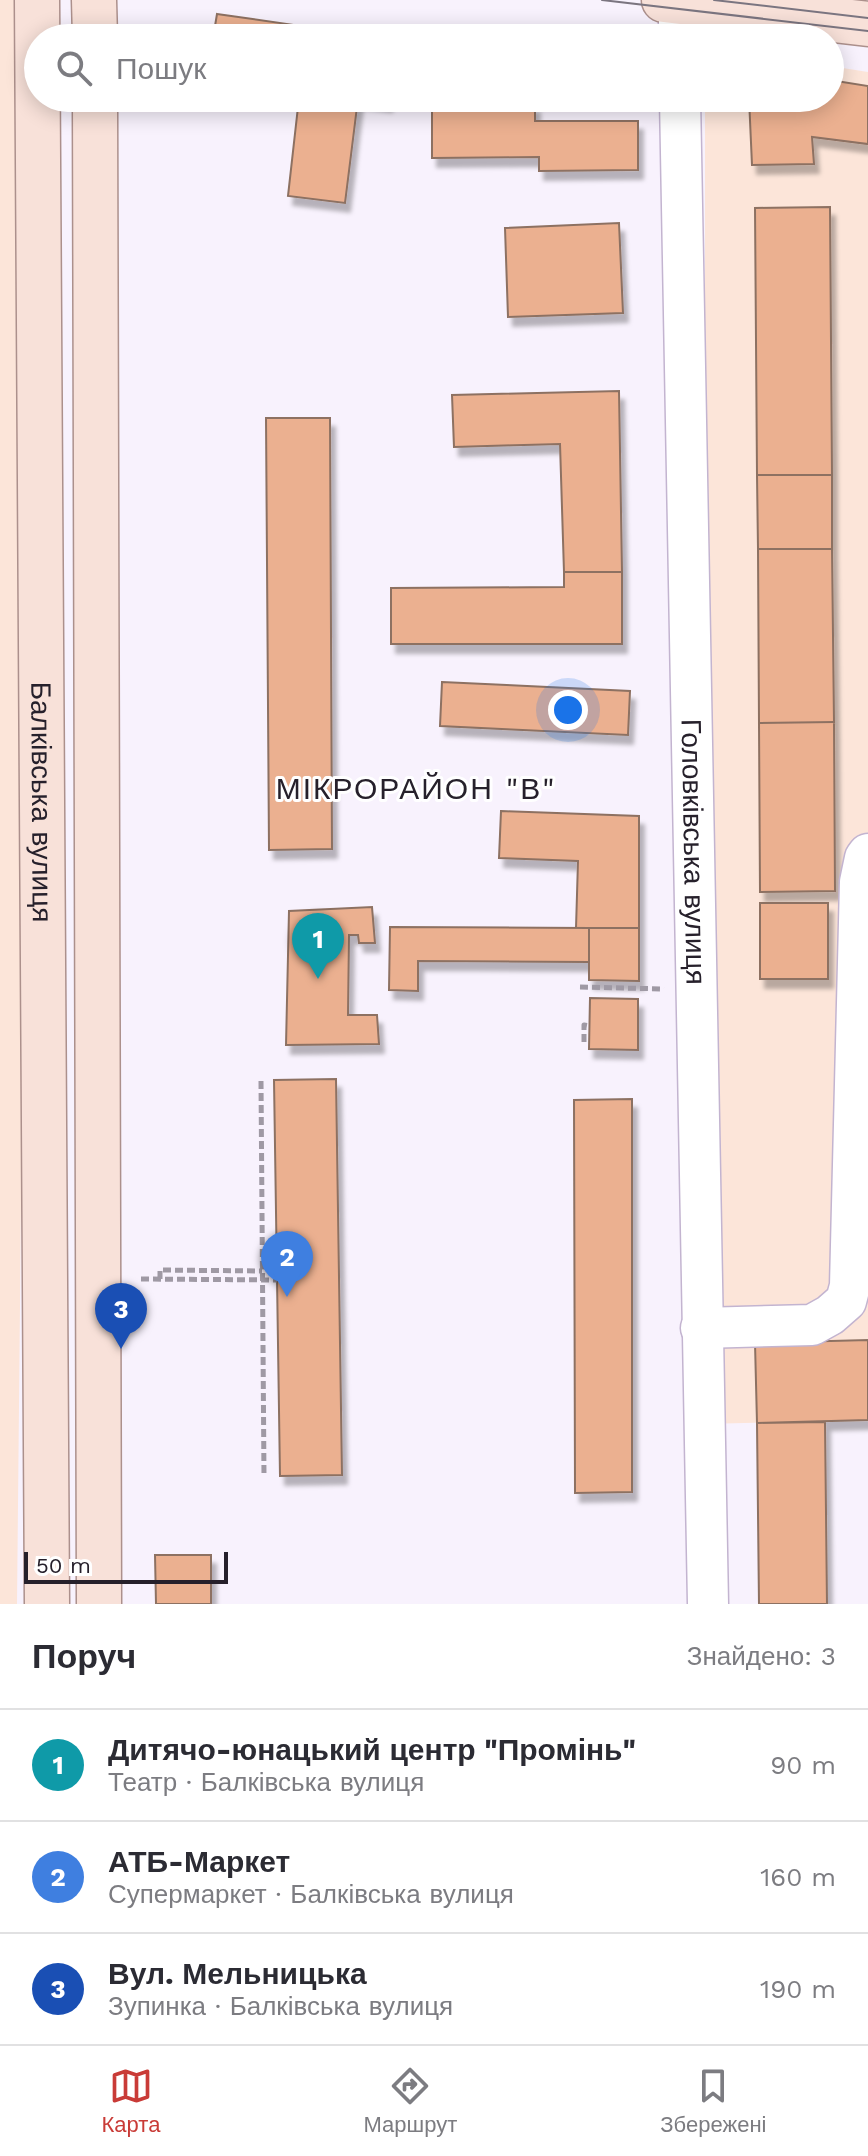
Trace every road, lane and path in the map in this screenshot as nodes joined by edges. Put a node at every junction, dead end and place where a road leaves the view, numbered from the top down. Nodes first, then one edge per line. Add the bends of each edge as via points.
1 (37, 0) edge
2 (94, 0) edge
3 (675, 10) edge
4 (37, 24) edge
5 (95, 24) edge
6 (868, 24) edge
7 (38, 112) edge
8 (95, 112) edge
9 (680, 112) edge
10 (868, 854) edge
11 (580, 987) dead end
12 (697, 990) junction
13 (590, 1026) dead end
14 (584, 1042) dead end
15 (261, 1081) dead end
16 (277, 1266) dead end
17 (262, 1269) junction
18 (141, 1279) dead end
19 (160, 1279) junction
20 (262, 1280) junction
21 (277, 1280) dead end
22 (701, 1328) junction
23 (264, 1477) dead end
24 (47, 1604) edge
25 (99, 1604) edge
26 (708, 1604) edge

1 - 4 main road, Балківська вулиця
2 - 5 main road
3 - 6 main road
7 - 24 main road, Балківська вулиця
8 - 25 main road, Балківська вулиця
9 - 12 street, Головківська вулиця
10 - 22 street via 860,882 846,1301 812,1325
11 - 12 path
12 - 22 street, Головківська вулиця
13 - 14 path via 584,1025
15 - 17 path
16 - 17 path
17 - 19 path via 160,1270
17 - 20 path
18 - 19 path
19 - 20 path
20 - 21 path
20 - 23 path
22 - 26 street, Головківська вулиця

